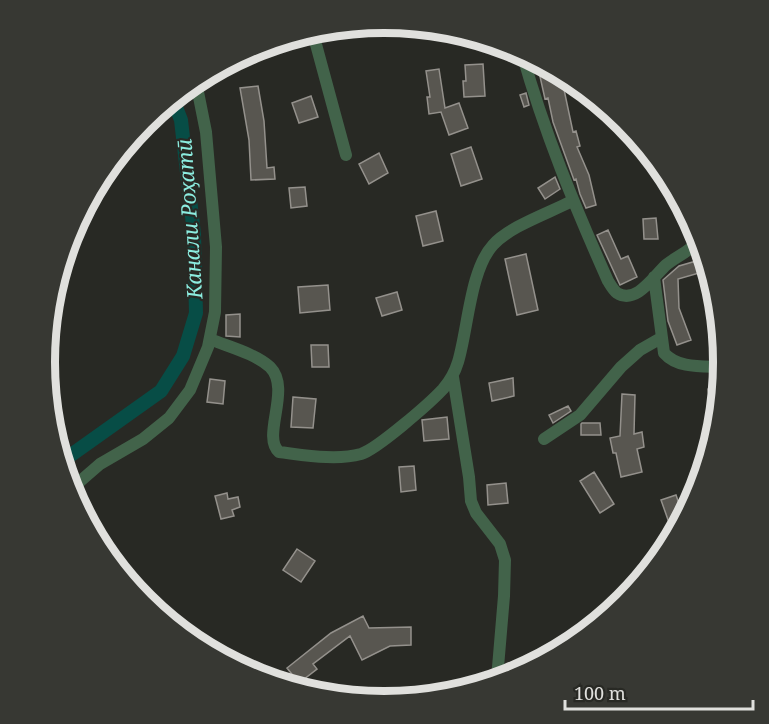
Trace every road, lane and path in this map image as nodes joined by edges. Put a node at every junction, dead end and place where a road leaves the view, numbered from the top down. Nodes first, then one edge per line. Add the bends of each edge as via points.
1 (315, 40) edge
2 (525, 65) edge
3 (198, 91) edge
4 (346, 154) dead end
5 (572, 201) junction
6 (693, 248) edge
7 (654, 278) junction
8 (661, 338) junction
9 (210, 339) junction
10 (714, 367) edge
11 (453, 377) junction
12 (544, 439) dead end
13 (79, 482) edge
14 (498, 671) edge

1 - 4 street
2 - 5 street
3 - 9 street via 206,132 216,247 215,312
5 - 7 street via 616,292 628,296 638,293
5 - 11 street via 510,231 486,255
6 - 7 street
7 - 8 street
8 - 10 street via 664,353 671,361
8 - 12 street via 621,367 580,415
9 - 11 street via 255,357 275,375 278,389 273,444 279,452 312,456 360,454 420,410
9 - 13 street via 190,390 169,418
11 - 14 street via 471,501 500,544 505,560

